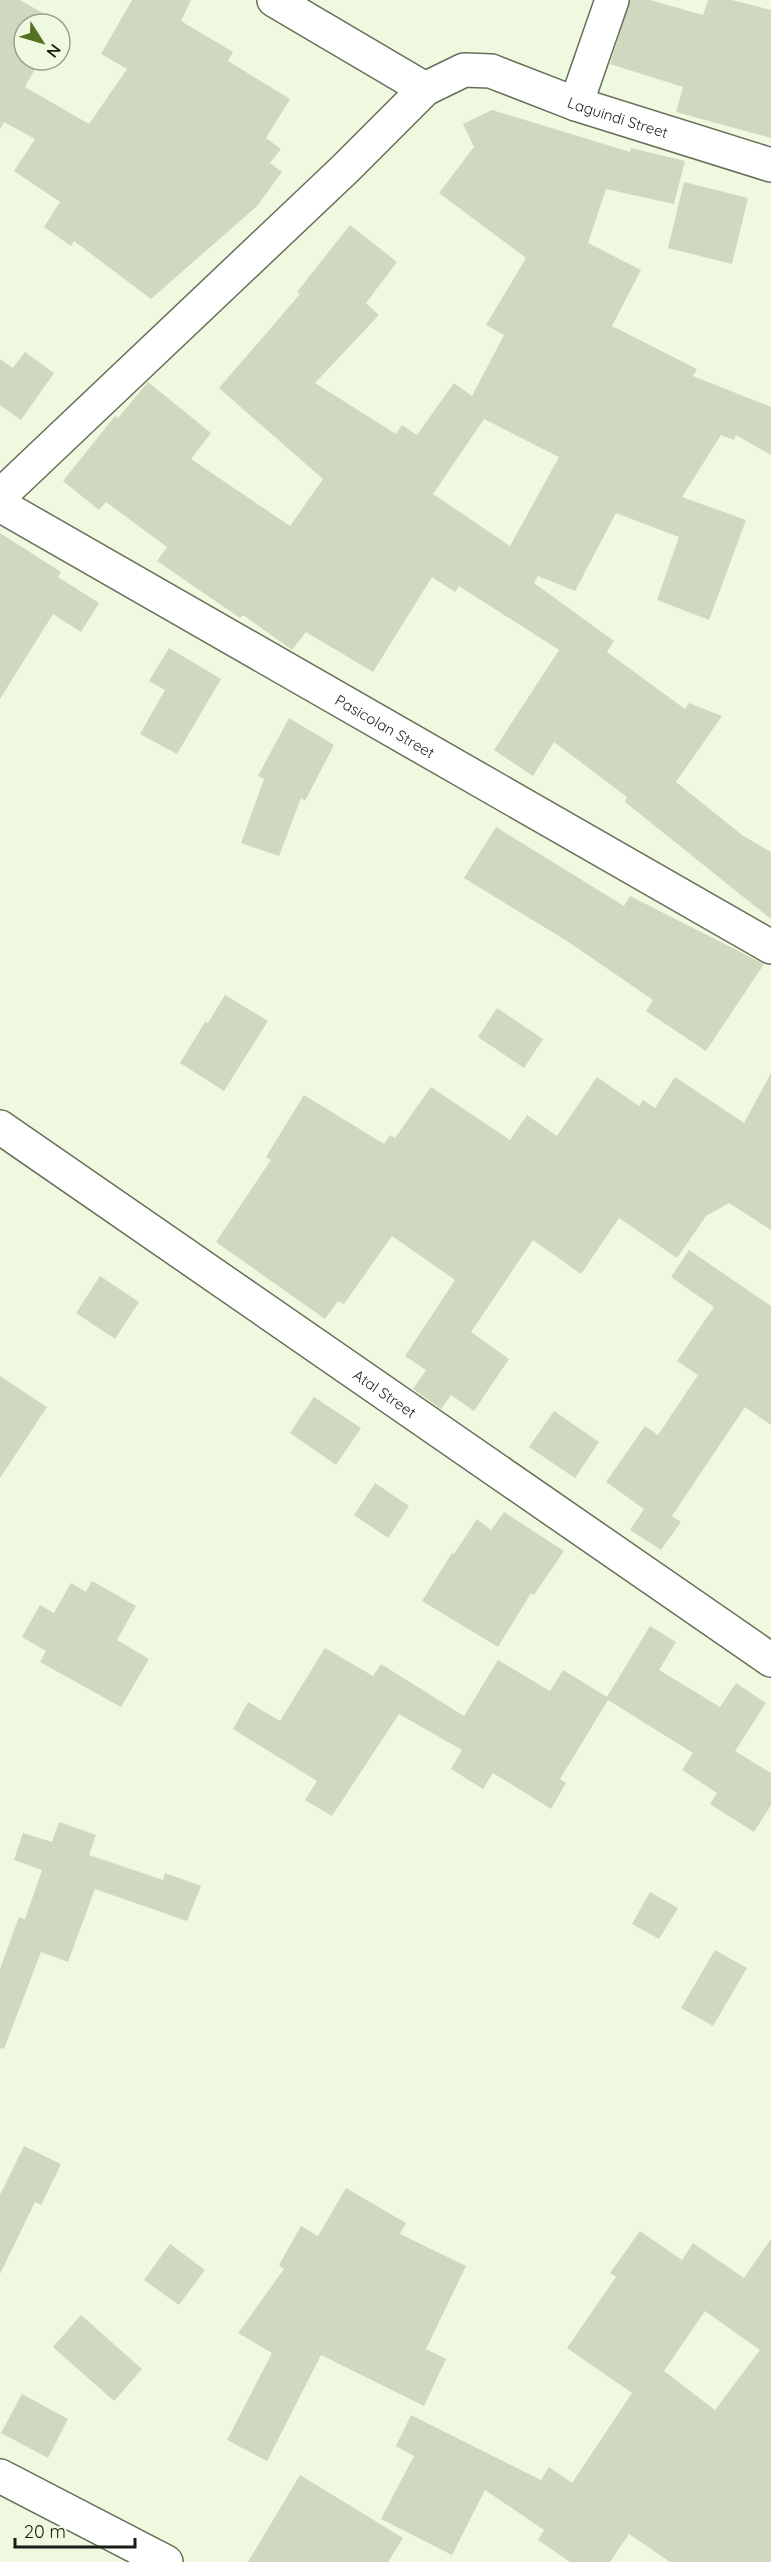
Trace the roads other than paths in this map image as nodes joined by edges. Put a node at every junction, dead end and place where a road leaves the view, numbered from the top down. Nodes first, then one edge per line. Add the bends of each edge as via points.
1 (274, 0) edge
2 (612, 0) edge
3 (426, 89) junction
4 (576, 104) junction
5 (771, 165) edge
6 (0, 496) edge
7 (0, 505) edge
8 (771, 947) edge
9 (0, 1127) edge
10 (771, 1660) edge
11 (0, 2476) edge
12 (166, 2562) edge

1 - 3 street
2 - 4 street
3 - 4 street, Laguindi Street via 464,70 491,71
3 - 6 street
4 - 5 street, Laguindi Street
7 - 8 street, Pasicolan Street
9 - 10 street, Atal Street
11 - 12 street

